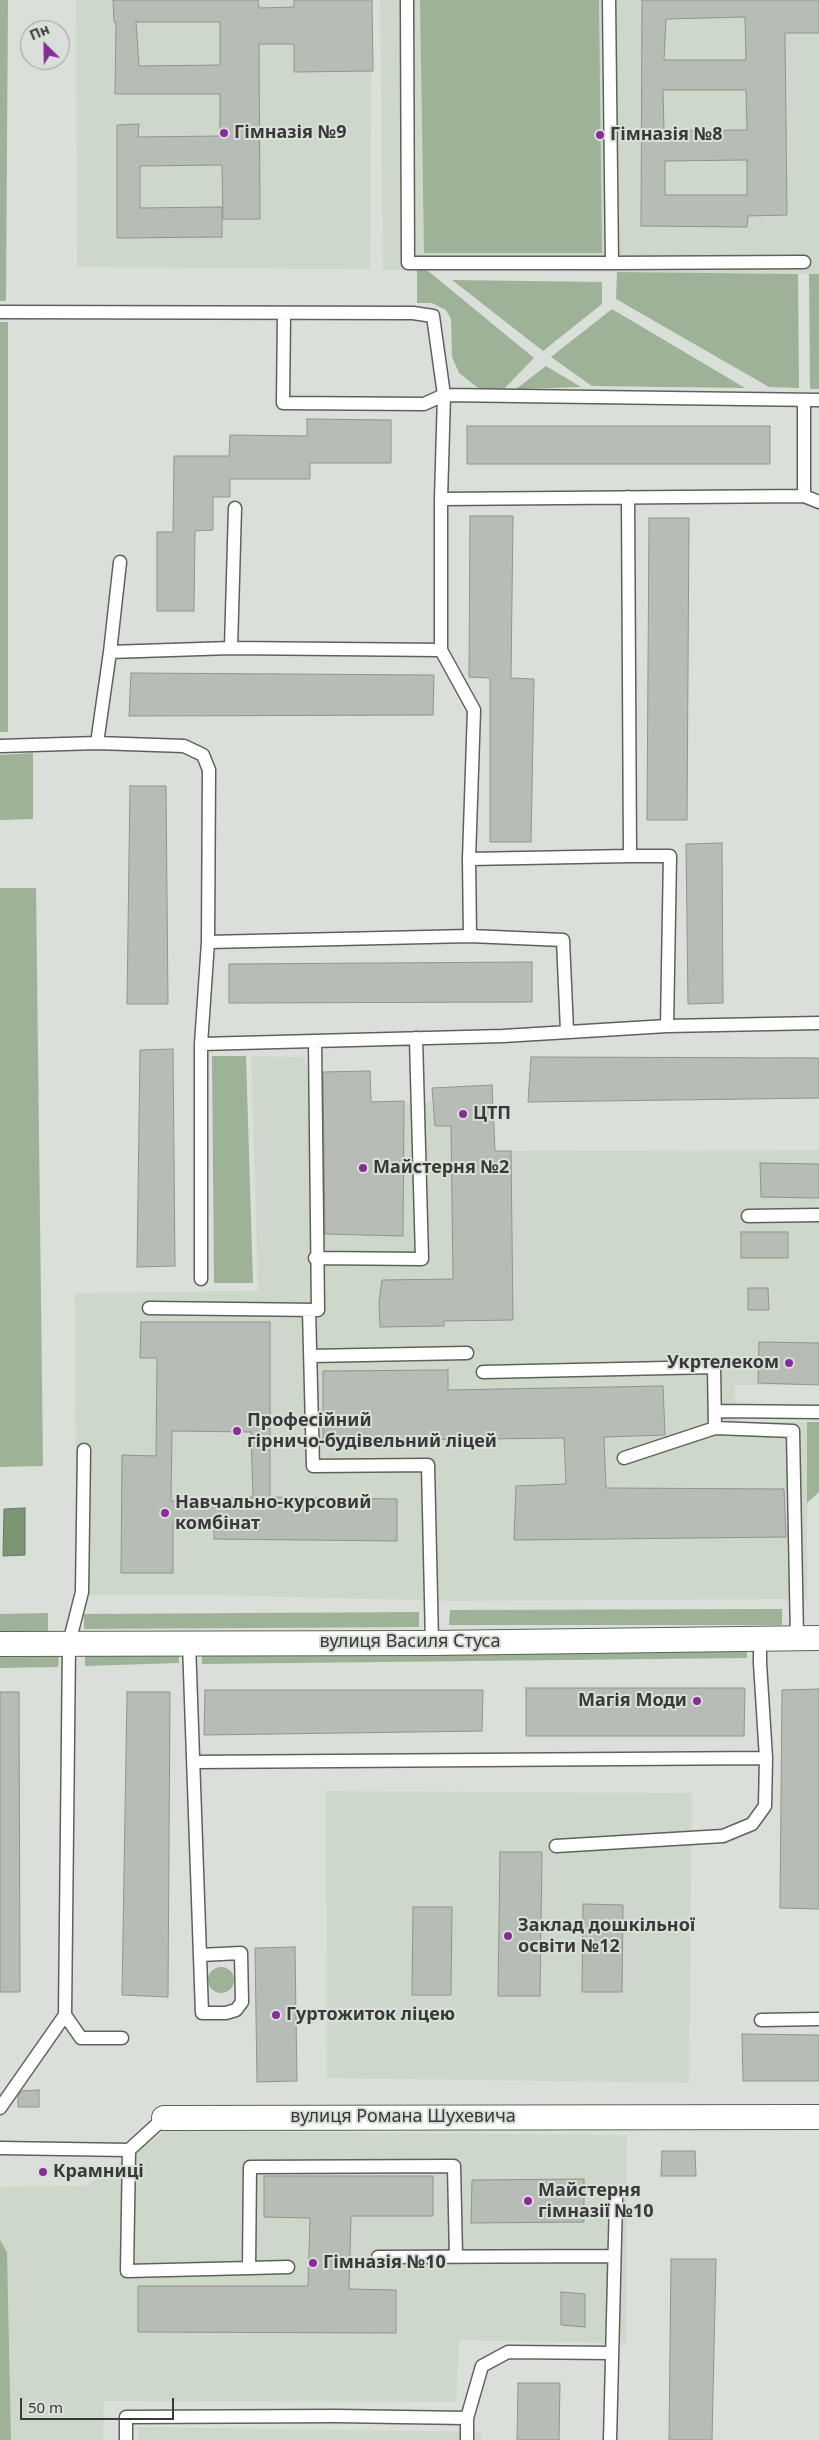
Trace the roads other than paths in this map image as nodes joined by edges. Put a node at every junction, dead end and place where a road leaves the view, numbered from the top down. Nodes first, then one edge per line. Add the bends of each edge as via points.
1 (407, 0) edge
2 (609, 0) edge
3 (804, 262) dead end
4 (612, 263) junction
5 (0, 312) edge
6 (284, 313) junction
7 (444, 395) junction
8 (804, 400) junction
9 (819, 400) edge
10 (804, 496) junction
11 (628, 497) junction
12 (441, 499) junction
13 (819, 502) edge
14 (235, 508) dead end
15 (120, 562) dead end
16 (231, 648) junction
17 (441, 650) junction
18 (110, 652) junction
19 (97, 742) junction
20 (0, 746) edge
21 (630, 856) junction
22 (469, 859) junction
23 (470, 936) junction
24 (208, 942) junction
25 (819, 1023) edge
26 (667, 1026) junction
27 (567, 1032) junction
28 (416, 1038) junction
29 (314, 1041) junction
30 (201, 1044) junction
31 (819, 1215) edge
32 (748, 1216) dead end
33 (315, 1258) junction
34 (201, 1278) dead end
35 (149, 1308) dead end
36 (309, 1310) junction
37 (467, 1353) dead end
38 (310, 1356) junction
39 (483, 1372) dead end
40 (716, 1411) junction
41 (819, 1412) edge
42 (715, 1428) junction
43 (84, 1450) dead end
44 (624, 1458) dead end
45 (760, 1638) junction
46 (808, 1638) edge
47 (69, 1643) junction
48 (189, 1643) junction
49 (432, 1643) junction
50 (0, 1644) edge
51 (766, 1758) junction
52 (194, 1762) junction
53 (556, 1846) dead end
54 (200, 1954) junction
55 (65, 2016) junction
56 (819, 2019) edge
57 (761, 2020) dead end
58 (122, 2038) dead end
59 (0, 2108) edge
60 (819, 2116) edge
61 (164, 2118) joint
62 (0, 2148) edge
63 (129, 2150) junction
64 (616, 2198) dead end
65 (614, 2256) junction
66 (456, 2257) junction
67 (378, 2258) dead end
68 (288, 2267) dead end
69 (249, 2268) junction
70 (612, 2354) junction
71 (467, 2418) junction
72 (126, 2440) edge
73 (467, 2440) edge
74 (610, 2440) edge

1 - 4 lane via 408,263
2 - 4 lane
3 - 4 lane
5 - 6 lane
6 - 7 lane via 413,313 433,316
6 - 7 lane via 283,403 424,404
7 - 8 lane
7 - 12 lane
8 - 9 lane
8 - 10 lane
10 - 11 lane
10 - 13 lane
11 - 12 lane
11 - 21 lane
12 - 17 lane
14 - 16 lane
15 - 18 lane
16 - 17 lane
16 - 18 lane
17 - 22 lane via 474,710
18 - 19 lane
19 - 20 lane
19 - 24 lane via 184,746 203,755 209,770
21 - 22 lane
21 - 26 lane via 670,856
22 - 23 lane
23 - 24 lane
23 - 27 lane via 563,940
24 - 30 lane
25 - 26 lane
26 - 27 lane
27 - 28 lane
28 - 29 lane
28 - 33 lane via 422,1259
29 - 30 lane
29 - 33 lane
30 - 34 lane
31 - 32 lane
33 - 36 lane via 318,1310
35 - 36 lane
36 - 38 lane
37 - 38 lane
38 - 49 lane via 313,1466 428,1465
39 - 40 lane via 714,1367
40 - 41 lane
40 - 42 lane
42 - 44 lane
42 - 46 lane via 793,1431
43 - 47 lane via 82,1592
45 - 46 street, вулиця Василя Стуса
45 - 49 street, вулиця Василя Стуса
45 - 51 lane
47 - 48 street, вулиця Василя Стуса
47 - 50 street, вулиця Василя Стуса
47 - 55 lane
48 - 49 street, вулиця Василя Стуса
48 - 52 lane
51 - 52 lane
51 - 53 lane via 765,1806 752,1824 723,1836
52 - 54 lane
54 - 54 lane via 202,2014 236,2010 242,2002 241,1953
55 - 58 lane via 81,2038
55 - 59 lane
56 - 57 lane
60 - 61 street, вулиця Романа Шухевича
61 - 63 lane, вулиця Романа Шухевича
62 - 63 lane
63 - 69 lane via 127,2271
64 - 65 lane
65 - 66 lane
65 - 70 lane
66 - 67 lane
66 - 69 lane via 454,2166 250,2167
68 - 69 lane
70 - 71 lane via 508,2352 482,2366
70 - 74 lane
71 - 72 lane via 126,2417
71 - 73 lane

